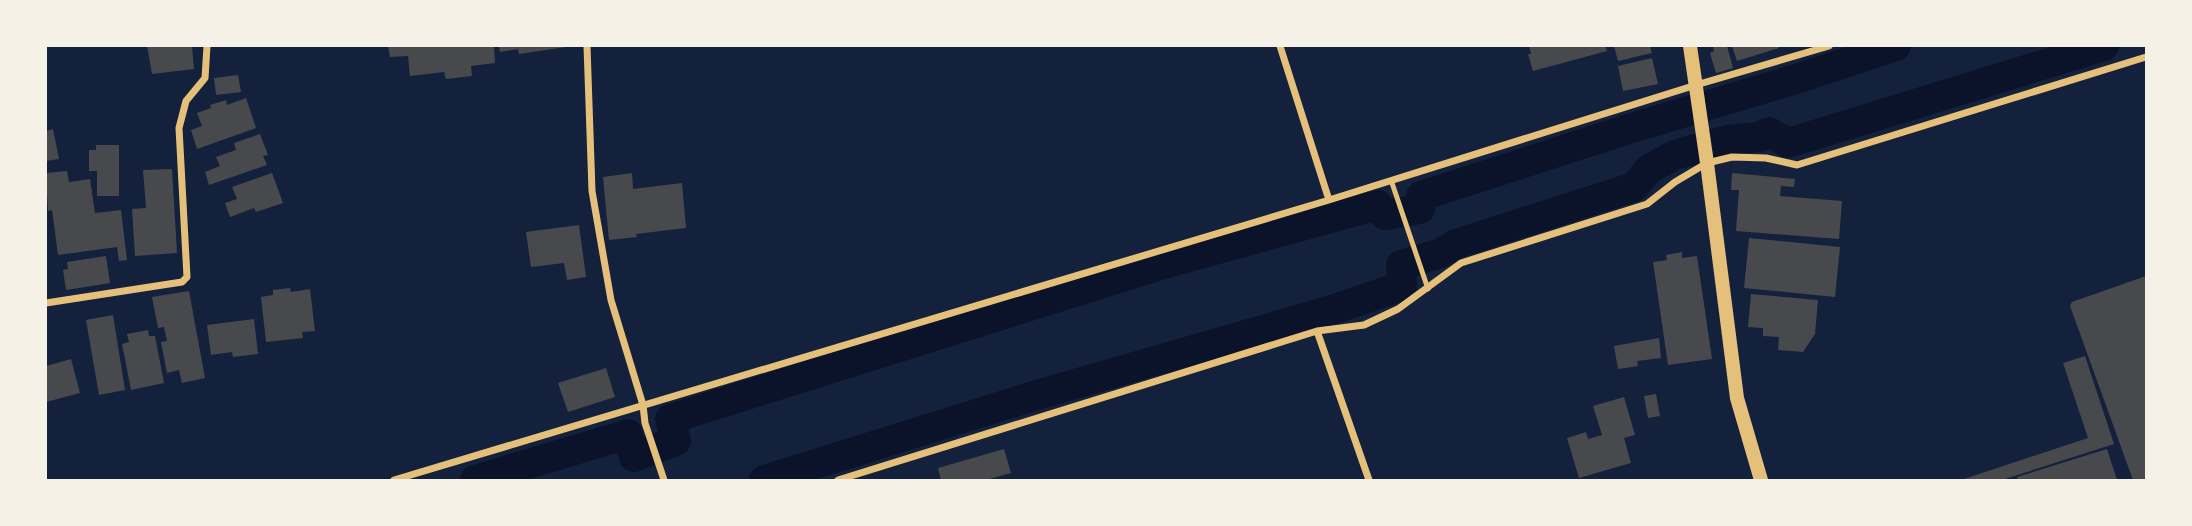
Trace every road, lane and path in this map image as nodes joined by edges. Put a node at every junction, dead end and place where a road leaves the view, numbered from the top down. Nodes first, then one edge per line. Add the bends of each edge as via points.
1 (207, 46) edge
2 (587, 46) edge
3 (1280, 46) edge
4 (1690, 46) edge
5 (1829, 46) edge
6 (2147, 57) edge
7 (1697, 91) junction
8 (1706, 158) junction
9 (1391, 180) junction
10 (1329, 200) junction
11 (1428, 289) junction
12 (46, 303) edge
13 (1317, 331) junction
14 (643, 405) junction
15 (394, 481) edge
16 (664, 481) edge
17 (838, 481) edge
18 (1369, 481) edge
19 (1761, 481) edge

1 - 12 street via 205,78 186,101 179,128 187,277 181,282
2 - 14 street via 592,191 611,300
3 - 10 street
4 - 7 main road
5 - 7 street
6 - 8 street via 1797,165 1766,158
7 - 8 main road
7 - 9 street
8 - 11 street via 1647,204 1461,263
8 - 19 main road via 1737,398
9 - 10 street
9 - 11 lane
10 - 14 street
11 - 13 street via 1364,325
13 - 17 street
13 - 18 street
14 - 15 street
14 - 16 street

